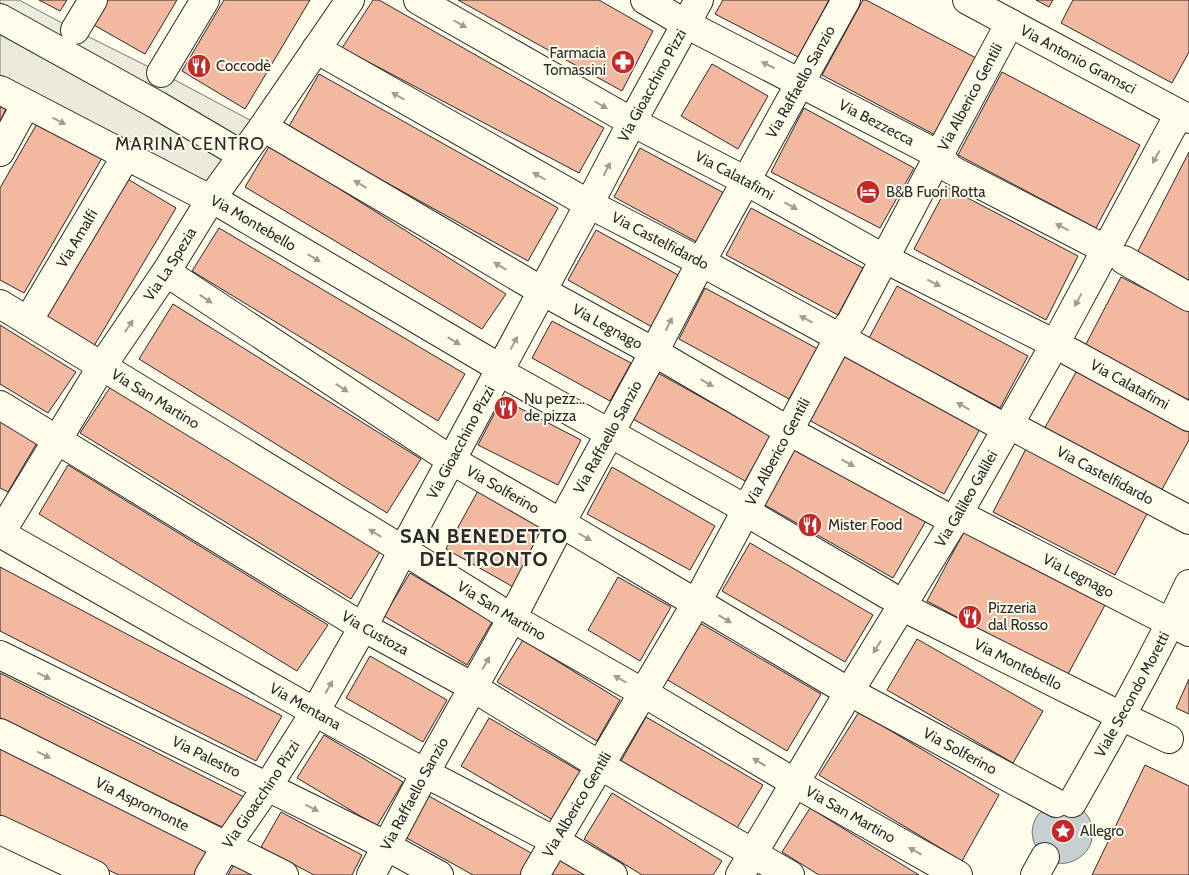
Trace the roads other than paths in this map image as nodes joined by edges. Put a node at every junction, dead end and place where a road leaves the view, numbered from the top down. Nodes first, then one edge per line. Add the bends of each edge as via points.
1 (92, 0) edge
2 (205, 0) edge
3 (350, 0) edge
4 (418, 0) edge
5 (644, 0) edge
6 (699, 0) edge
7 (846, 0) edge
8 (967, 0) edge
9 (0, 18) edge
10 (686, 24) junction
11 (1012, 24) junction
12 (75, 30) dead end
13 (316, 49) junction
14 (161, 73) dead end
15 (800, 82) junction
16 (0, 90) edge
17 (26, 104) junction
18 (1184, 116) edge
19 (632, 122) junction
20 (263, 127) junction
21 (230, 148) dead end
22 (0, 152) edge
23 (939, 155) junction
24 (126, 156) junction
25 (746, 181) junction
26 (210, 200) junction
27 (589, 204) junction
28 (1115, 255) junction
29 (884, 259) junction
30 (700, 262) junction
31 (166, 272) junction
32 (542, 291) junction
33 (1189, 297) edge
34 (0, 304) edge
35 (28, 321) junction
36 (839, 337) junction
37 (1062, 348) junction
38 (654, 352) junction
39 (102, 366) junction
40 (504, 372) junction
41 (0, 405) edge
42 (1189, 417) edge
43 (1014, 430) junction
44 (789, 431) junction
45 (57, 441) junction
46 (451, 460) junction
47 (961, 520) junction
48 (1189, 520) edge
49 (561, 523) junction
50 (0, 534) edge
51 (403, 550) junction
52 (1189, 584) edge
53 (888, 595) dead end
54 (697, 602) junction
55 (915, 613) dead end
56 (512, 618) junction
57 (363, 627) junction
58 (1180, 627) edge
59 (0, 654) edge
60 (473, 687) junction
61 (644, 692) junction
62 (856, 695) junction
63 (315, 712) junction
64 (1121, 716) junction
65 (0, 733) edge
66 (1169, 739) dead end
67 (601, 766) junction
68 (425, 773) junction
69 (795, 783) junction
70 (268, 786) junction
71 (1064, 803) joint
72 (0, 830) edge
73 (555, 841) junction
74 (227, 846) junction
75 (386, 846) junction
76 (752, 863) edge
77 (94, 875) edge
78 (209, 875) edge
79 (284, 875) edge
80 (370, 875) edge
81 (439, 875) edge
82 (535, 875) edge
83 (613, 875) edge
84 (790, 875) edge
85 (958, 875) edge

1 - 12 street
2 - 14 street
3 - 13 street, Via La Spezia
4 -> 19 street, Via Calatafimi
5 - 10 street, Via Bezzecca
6 - 10 street, Via Gioacchino Pizzi
7 - 15 street, Via Raffaello Sanzio
8 - 11 street, Via Antonio Gramsci
9 - 21 street
15 -> 10 street, Via Bezzecca
10 - 19 street, Via Gioacchino Pizzi
11 - 18 street, Via Antonio Gramsci
11 - 23 street, Via Alberico Gentili
13 - 20 street, Via La Spezia
27 -> 13 street, Via Castelfidardo
15 - 23 street, Via Bezzecca
15 - 25 street, Via Raffaello Sanzio
16 - 17 street, Via Montebello
17 - 22 street
17 -> 24 street, Via Montebello
18 -> 28 street, Via Galileo Galilei
19 - 25 street, Via Calatafimi
27 -> 19 street, Via Gioacchino Pizzi
20 - 26 street, Via La Spezia
32 -> 20 street, Via Legnago
28 -> 23 street, Via Bezzecca via 950,169
23 - 29 street, Via Alberico Gentili
24 - 26 street, Via Montebello
24 - 35 street, Via Amalfi
25 -> 29 street, Via Calatafimi
25 - 30 street, Via Raffaello Sanzio
26 - 31 street, Via La Spezia
26 -> 40 street, Via Montebello
27 - 30 street, Via Castelfidardo
27 - 32 street, Via Gioacchino Pizzi
28 - 33 street, Via Bezzecca
28 -> 37 street, Via Galileo Galilei
29 - 36 street, Via Alberico Gentili via 852,322
29 -> 37 street, Via Calatafimi
36 -> 30 street, Via Castelfidardo
38 -> 30 street, Via Raffaello Sanzio
39 -> 31 street, Via La Spezia
31 -> 46 street, Via Solferino
32 - 38 street, Via Legnago
40 -> 32 street, Via Gioacchino Pizzi
34 - 35 street, Via San Martino
35 - 39 street, Via San Martino
43 -> 36 street, Via Castelfidardo via 974,412
36 - 44 street, Via Alberico Gentili
37 - 42 street, Via Calatafimi
37 - 43 street, Via Galileo Galilei
38 -> 44 street, Via Legnago
38 - 49 street, Via Raffaello Sanzio
39 - 45 street, Via La Spezia
51 -> 39 street, Via San Martino
40 - 46 street, Via Gioacchino Pizzi
40 - 53 street, Via Montebello
41 - 45 street, Via Custoza
43 - 47 street, Via Galileo Galilei
43 - 48 street, Via Castelfidardo
44 -> 47 street, Via Legnago
44 - 54 street, Via Alberico Gentili
45 - 50 street, Via La Spezia
45 - 57 street, Via Custoza
46 - 49 street, Via Solferino
46 - 51 street, Via Gioacchino Pizzi
47 - 58 street, Via Legnago
47 -> 62 street, Via Galileo Galilei
49 -> 54 street, Via Solferino
49 - 56 street, Via Raffaello Sanzio
50 - 63 street, Via Mentana
51 - 56 street, Via San Martino
51 - 57 street, Via Gioacchino Pizzi
52 - 58 street, Viale Secondo Moretti
54 - 61 street, Via Alberico Gentili
54 -> 62 street, Via Solferino
55 - 64 street, Via Montebello
60 -> 56 street, Via Raffaello Sanzio
61 -> 56 street, Via San Martino
57 - 60 street, Via Custoza
63 -> 57 street, Via Gioacchino Pizzi
58 - 64 street, Viale Secondo Moretti
59 -> 70 street, Via Palestro
60 - 67 street, Via Custoza
60 - 68 street, Via Raffaello Sanzio
61 - 67 street, Via Alberico Gentili
69 -> 61 street, Via San Martino
62 - 69 street, Via Galileo Galilei
62 - 71 street, Via Solferino
63 - 68 street, Via Mentana
63 - 70 street, Via Gioacchino Pizzi
64 - 66 street, Via Montebello
64 - 71 street, Viale Secondo Moretti
65 -> 74 street, Via Aspromonte
67 - 73 street, Via Alberico Gentili
67 - 76 street, Via Custoza
68 - 73 street, Via Mentana
68 - 75 street, Via Raffaello Sanzio
69 - 76 street, Via Galileo Galilei
85 -> 69 street, Via San Martino
70 - 74 street, Via Gioacchino Pizzi
70 -> 75 street, Via Palestro
72 - 77 street
73 - 82 street, Via Alberico Gentili
73 - 83 street, Via Mentana
74 - 78 street, Via Gioacchino Pizzi
74 - 79 street, Via Aspromonte
75 - 80 street, Via Raffaello Sanzio
75 - 81 street, Via Palestro
76 - 84 street, Via Custoza

